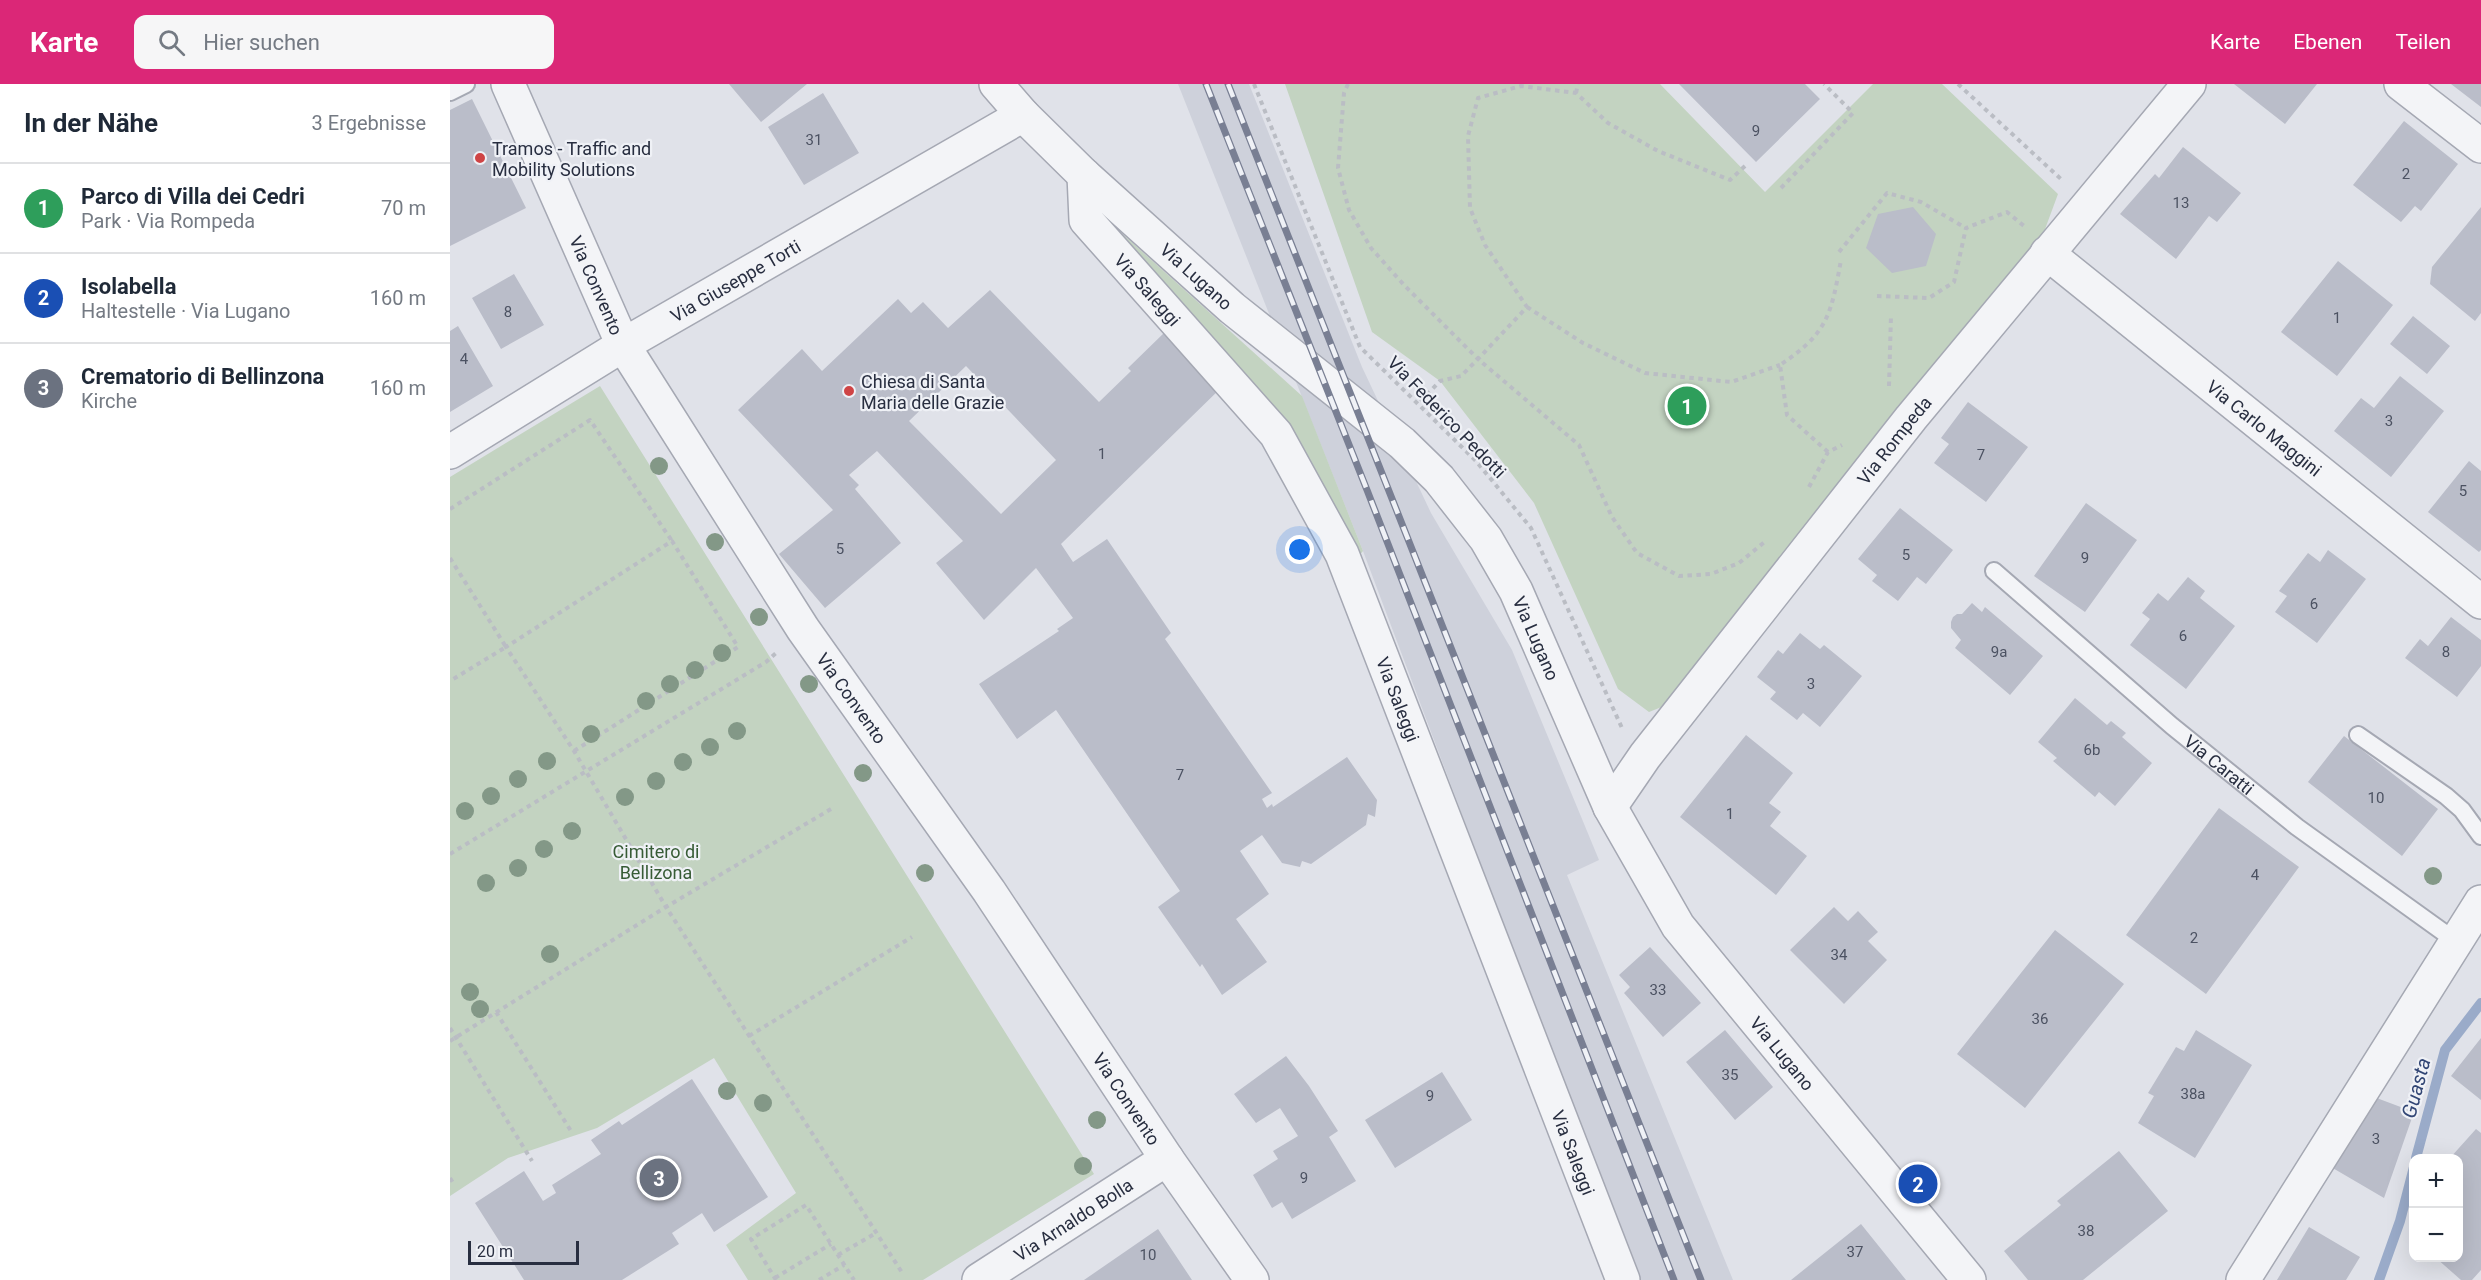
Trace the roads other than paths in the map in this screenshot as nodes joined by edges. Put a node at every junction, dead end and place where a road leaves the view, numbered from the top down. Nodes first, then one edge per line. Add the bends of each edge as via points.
1 (466, 84) edge
2 (508, 84) edge
3 (996, 84) edge
4 (2189, 84) edge
5 (2401, 84) edge
6 (450, 92) edge
7 (1023, 115) junction
8 (2481, 146) edge
9 (1084, 175) junction
10 (2049, 250) junction
11 (623, 345) junction
12 (450, 452) edge
13 (1994, 571) dead end
14 (2481, 602) edge
15 (2358, 735) dead end
16 (1610, 807) junction
17 (2481, 836) edge
18 (2481, 902) edge
19 (2457, 942) junction
20 (1167, 1159) junction
21 (979, 1280) edge
22 (1252, 1280) edge
23 (1623, 1280) edge
24 (1970, 1280) edge
25 (2243, 1280) edge

1 - 6 lane
2 - 11 street, Via Convento
3 - 7 street, Via Lugano
4 - 10 street, Via Rompeda
5 - 8 street
7 - 9 street, Via Lugano
7 - 11 street, Via Giuseppe Torti
9 - 16 street, Via Lugano via 1232,308 1402,443 1439,479 1486,539 1516,591
9 - 23 street, Via Saleggi via 1086,220 1276,434 1342,554
10 - 14 street, Via Carlo Maggini
10 - 16 street, Via Rompeda via 1911,418 1645,756
11 - 12 street, Via Giuseppe Torti
11 - 20 street, Via Convento via 803,628 988,891
13 - 19 lane, Via Caratti via 2164,719 2297,827
15 - 17 lane via 2446,796
16 - 24 street, Via Lugano via 1678,926
18 - 19 street
19 - 25 street
20 - 21 street, Via Arnaldo Bolla
20 - 22 street, Via Convento

